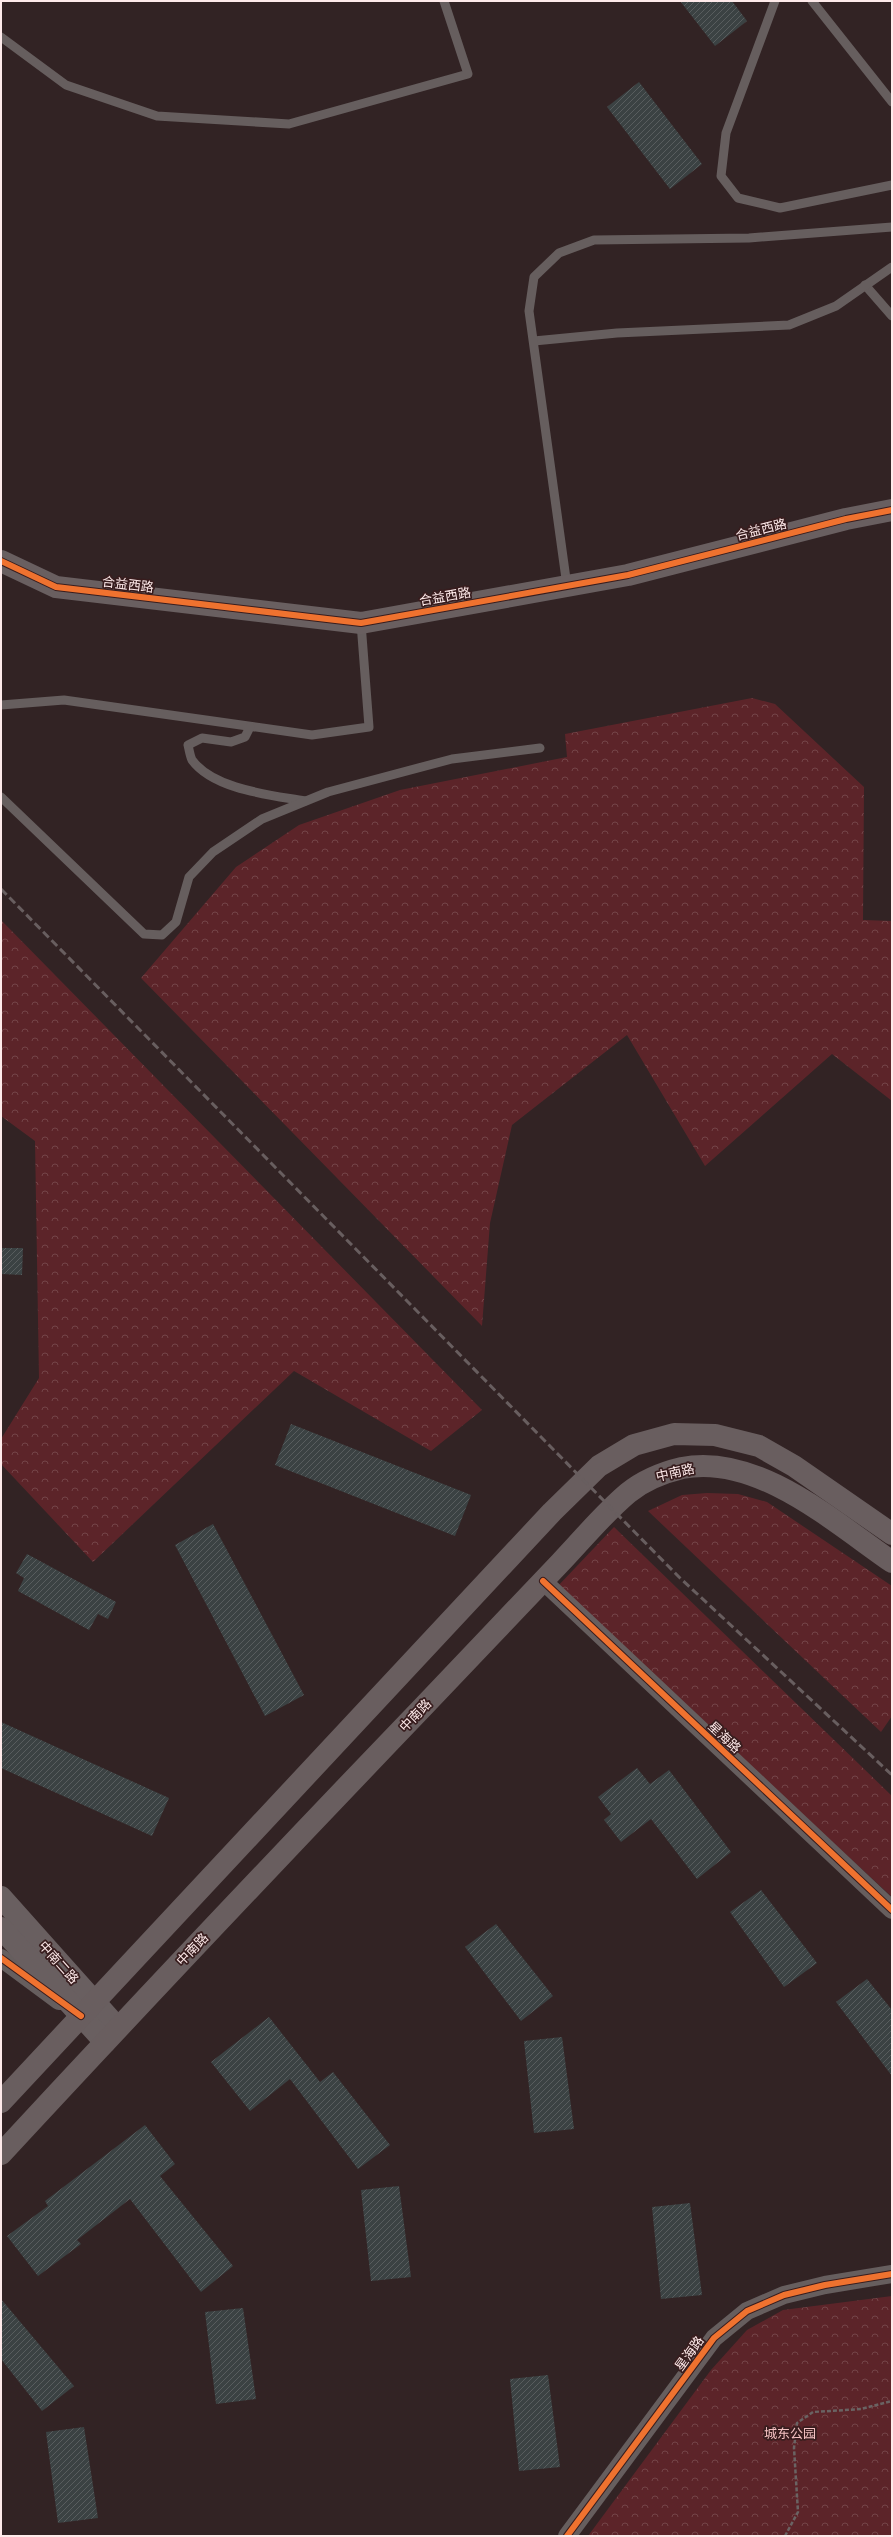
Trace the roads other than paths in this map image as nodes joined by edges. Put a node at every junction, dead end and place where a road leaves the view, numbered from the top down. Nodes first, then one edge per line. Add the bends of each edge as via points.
1 (444, 1) edge
2 (775, 1) edge
3 (812, 1) edge
4 (1, 37) edge
5 (892, 102) edge
6 (892, 185) edge
7 (892, 227) edge
8 (892, 266) edge
9 (865, 285) junction
10 (892, 316) edge
11 (534, 341) junction
12 (892, 510) edge
13 (1, 561) edge
14 (568, 586) junction
15 (361, 623) junction
16 (1, 705) edge
17 (250, 727) junction
18 (540, 748) dead end
19 (1, 797) edge
20 (307, 801) junction
21 (892, 1534) edge
22 (892, 1562) edge
23 (543, 1581) junction
24 (1, 1897) edge
25 (892, 1910) edge
26 (1, 1928) edge
27 (1, 1958) edge
28 (87, 2009) junction
29 (111, 2034) junction
30 (1, 2102) edge
31 (1, 2154) edge
32 (892, 2274) edge
33 (567, 2536) edge

1 - 4 lane via 468,74 289,124 157,116 66,85
2 - 6 lane via 726,134 721,176 738,198 780,208
3 - 5 lane
7 - 11 lane via 749,238 594,240 559,253 534,277 529,311
8 - 9 lane
9 - 10 lane
9 - 11 lane via 836,306 789,325 617,333
11 - 14 lane
12 - 14 street, 合益西路 via 846,519 628,575
13 - 15 street, 合益西路 via 56,587
14 - 15 street, 合益西路
15 - 17 lane via 369,727 312,735
16 - 17 lane via 64,700
17 - 20 lane via 246,737 231,742 202,738 188,745 192,759 214,777 246,791
18 - 20 lane via 452,759 328,792
19 - 20 lane via 144,934 162,935 176,922 189,877 213,852 262,819
21 - 28 main road via 794,1466 760,1446 715,1435 674,1434 634,1445 599,1466 552,1512
22 - 23 main road, 中南路 via 772,1483 742,1471 712,1466 686,1467 644,1481 625,1495
23 - 25 street, 星海路
23 - 29 main road, 中南路
24 - 28 street, 中南二路
26 - 28 street, 中南二路
27 - 28 street
28 - 29 street, 中南二路
28 - 30 main road
29 - 31 main road, 中南路
32 - 33 street, 星海路 via 784,2295 747,2311 714,2338

